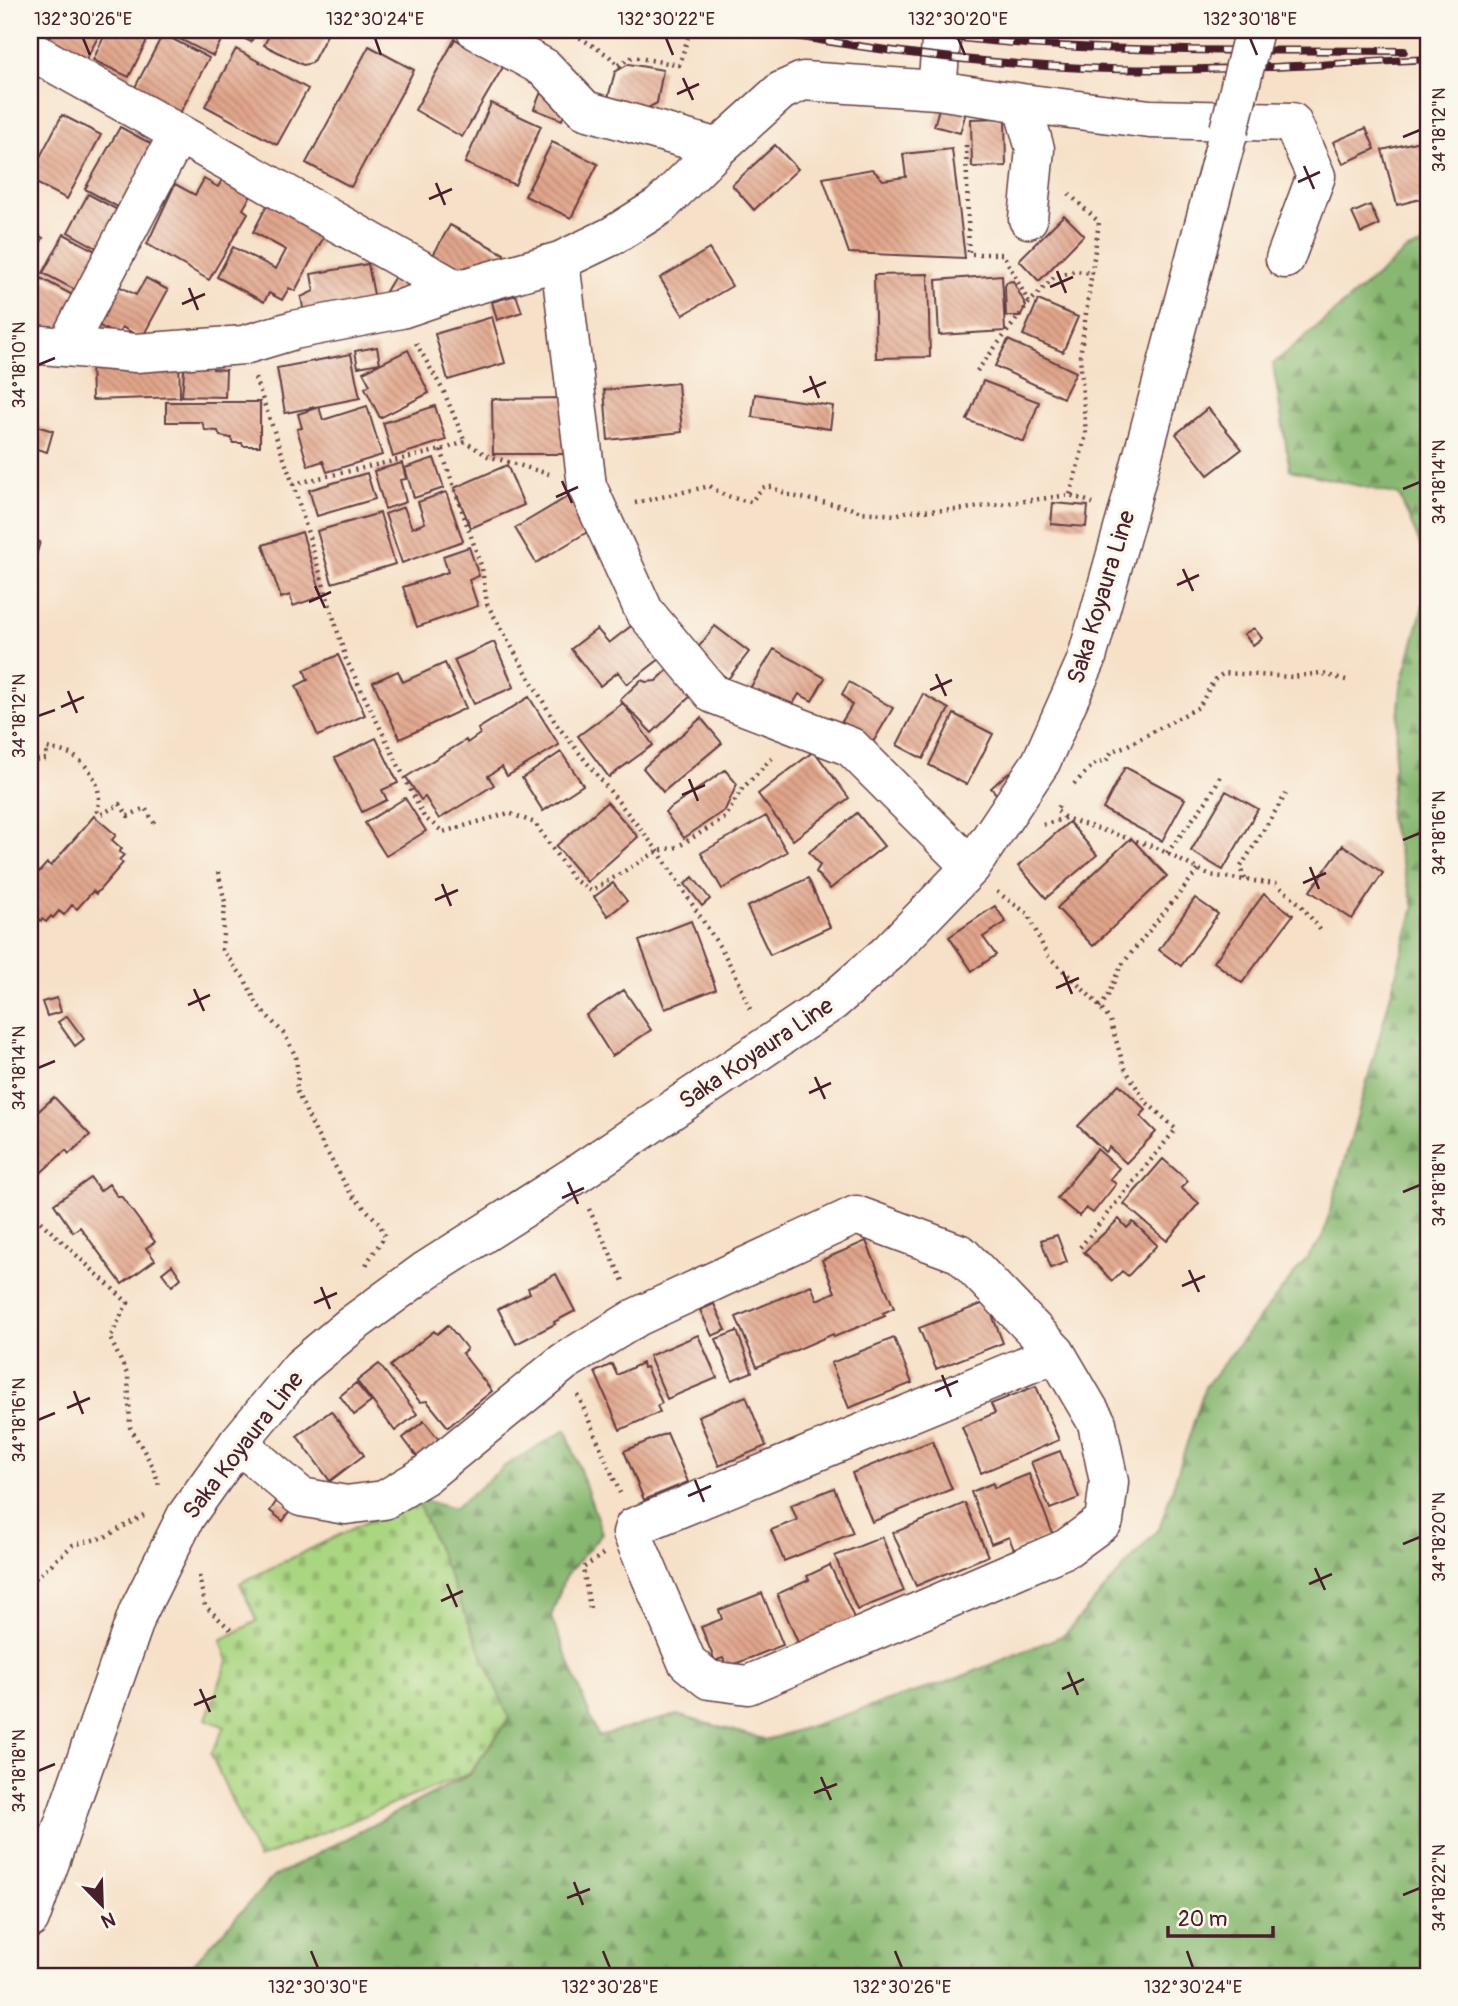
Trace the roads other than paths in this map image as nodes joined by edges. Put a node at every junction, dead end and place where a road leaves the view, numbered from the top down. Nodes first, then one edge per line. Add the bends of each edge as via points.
1 (476, 30) edge
2 (942, 30) edge
3 (1254, 30) edge
4 (30, 50) edge
5 (937, 90) junction
6 (1022, 103) junction
7 (178, 134) junction
8 (718, 148) junction
9 (1028, 219) dead end
10 (1285, 259) dead end
11 (560, 261) junction
12 (457, 290) junction
13 (48, 345) edge
14 (971, 867) junction
15 (1056, 1353) junction
16 (238, 1443) junction
17 (30, 1919) edge

1 - 8 street via 545,68 585,110
2 - 5 street
3 - 14 street, Saka Koyaura Line, bridge via 1086,661 1041,762
4 - 7 street
5 - 6 street
5 - 8 street via 803,82 781,91
6 - 9 street via 1035,149
6 - 10 street via 1150,118 1292,122 1316,176
7 - 12 street
7 - 13 street
8 - 11 street via 660,206
11 - 12 street
11 - 14 street via 587,486 644,611 713,694 850,747
12 - 13 street via 401,309 244,345 136,353
14 - 16 street, Saka Koyaura Line via 889,952 832,1002 425,1271 350,1326 301,1367
15 - 15 street via 1097,1423 1109,1482 1104,1521 1067,1548 748,1685 709,1680 687,1662 633,1530
15 - 16 street via 961,1254 856,1215 637,1317 564,1362 424,1476 384,1500 346,1505 301,1497
16 - 17 street, Saka Koyaura Line via 186,1516 138,1612

